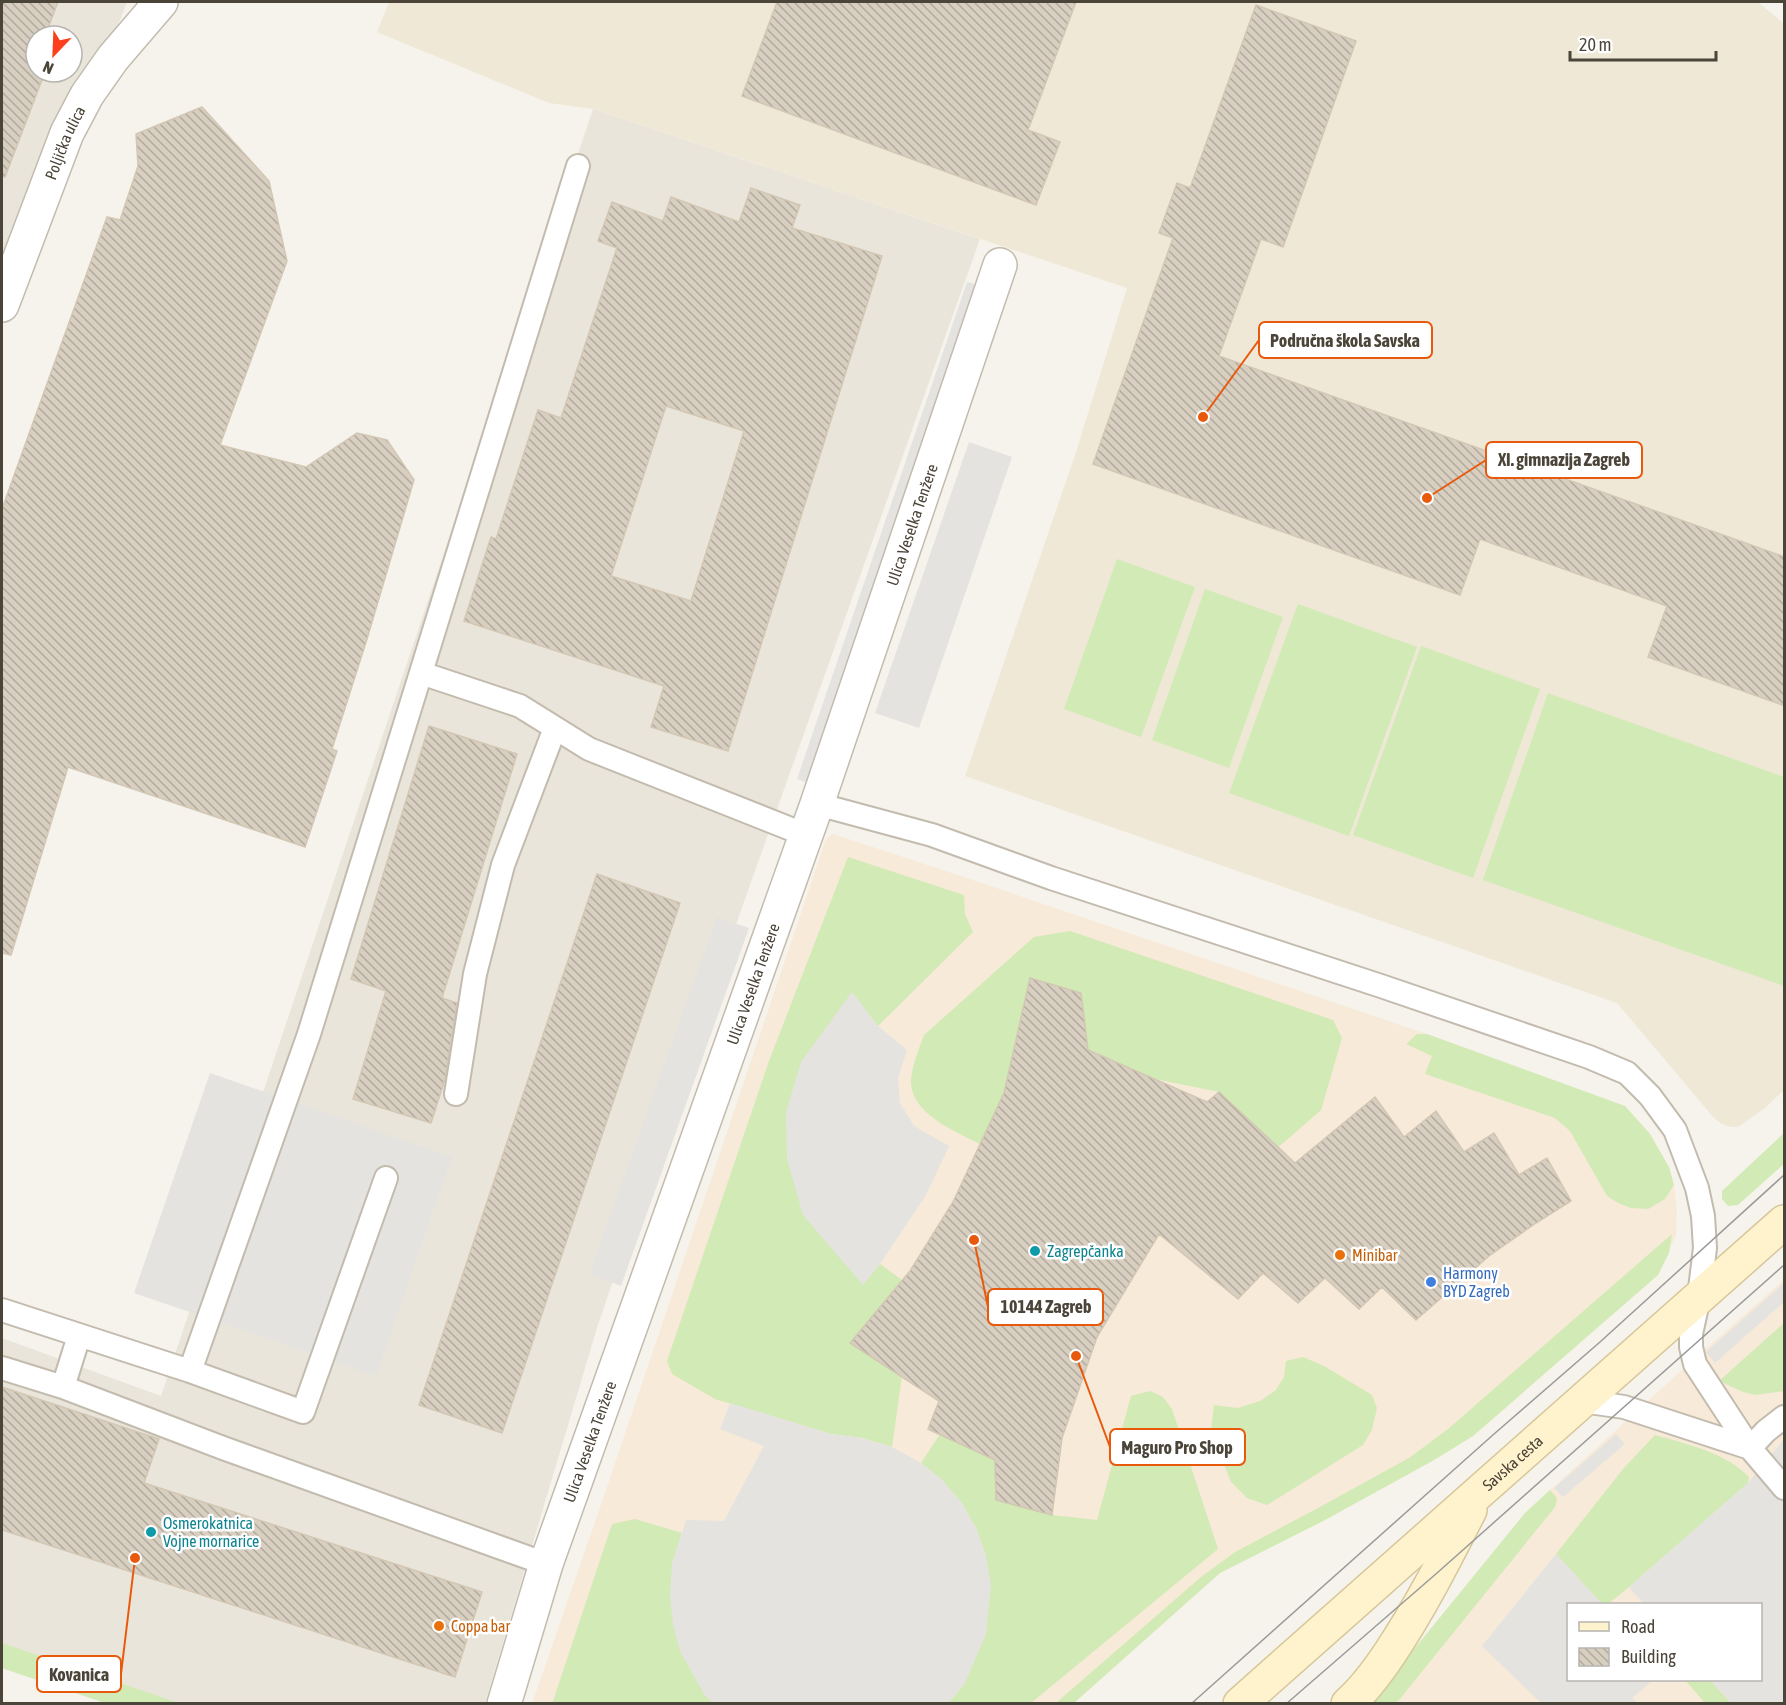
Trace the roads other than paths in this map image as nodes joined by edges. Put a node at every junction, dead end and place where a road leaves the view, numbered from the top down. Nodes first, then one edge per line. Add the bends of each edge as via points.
1 (161, 2) edge
2 (579, 166) dead end
3 (1000, 265) dead end
4 (2, 305) edge
5 (421, 673) junction
6 (555, 728) junction
7 (817, 804) junction
8 (806, 835) junction
9 (456, 1094) dead end
10 (386, 1178) dead end
11 (1785, 1222) edge
12 (1699, 1297) junction
13 (2, 1310) edge
14 (79, 1336) junction
15 (2, 1368) edge
16 (190, 1371) junction
17 (63, 1387) junction
18 (1582, 1401) junction
19 (1785, 1417) edge
20 (1750, 1448) junction
21 (1785, 1488) edge
22 (1479, 1492) junction
23 (546, 1564) junction
24 (504, 1704) edge
25 (1240, 1704) edge
26 (1348, 1704) edge

1 - 4 street, Poljička ulica via 113,58 67,132
2 - 5 lane
3 - 7 street, Ulica Veselka Tenžere
5 - 6 lane via 520,706
5 - 16 lane via 309,1034
6 - 8 lane via 590,749
6 - 9 lane via 503,865 475,974
7 - 8 street, Ulica Veselka Tenžere
7 - 12 lane via 932,835 1627,1073 1675,1130 1697,1188 1705,1248
8 - 23 street, Ulica Veselka Tenžere
10 - 16 lane via 303,1412
11 - 12 main road, Savska cesta
12 - 18 main road, Savska cesta
12 - 20 lane via 1691,1334 1695,1364
13 - 14 lane
14 - 16 lane
14 - 17 lane
15 - 17 lane
17 - 23 lane
18 - 20 lane via 1624,1407
18 - 22 main road, Savska cesta
19 - 20 lane
20 - 21 lane
22 - 25 main road, Savska cesta
22 - 26 main road via 1407,1628
23 - 24 street, Ulica Veselka Tenžere

